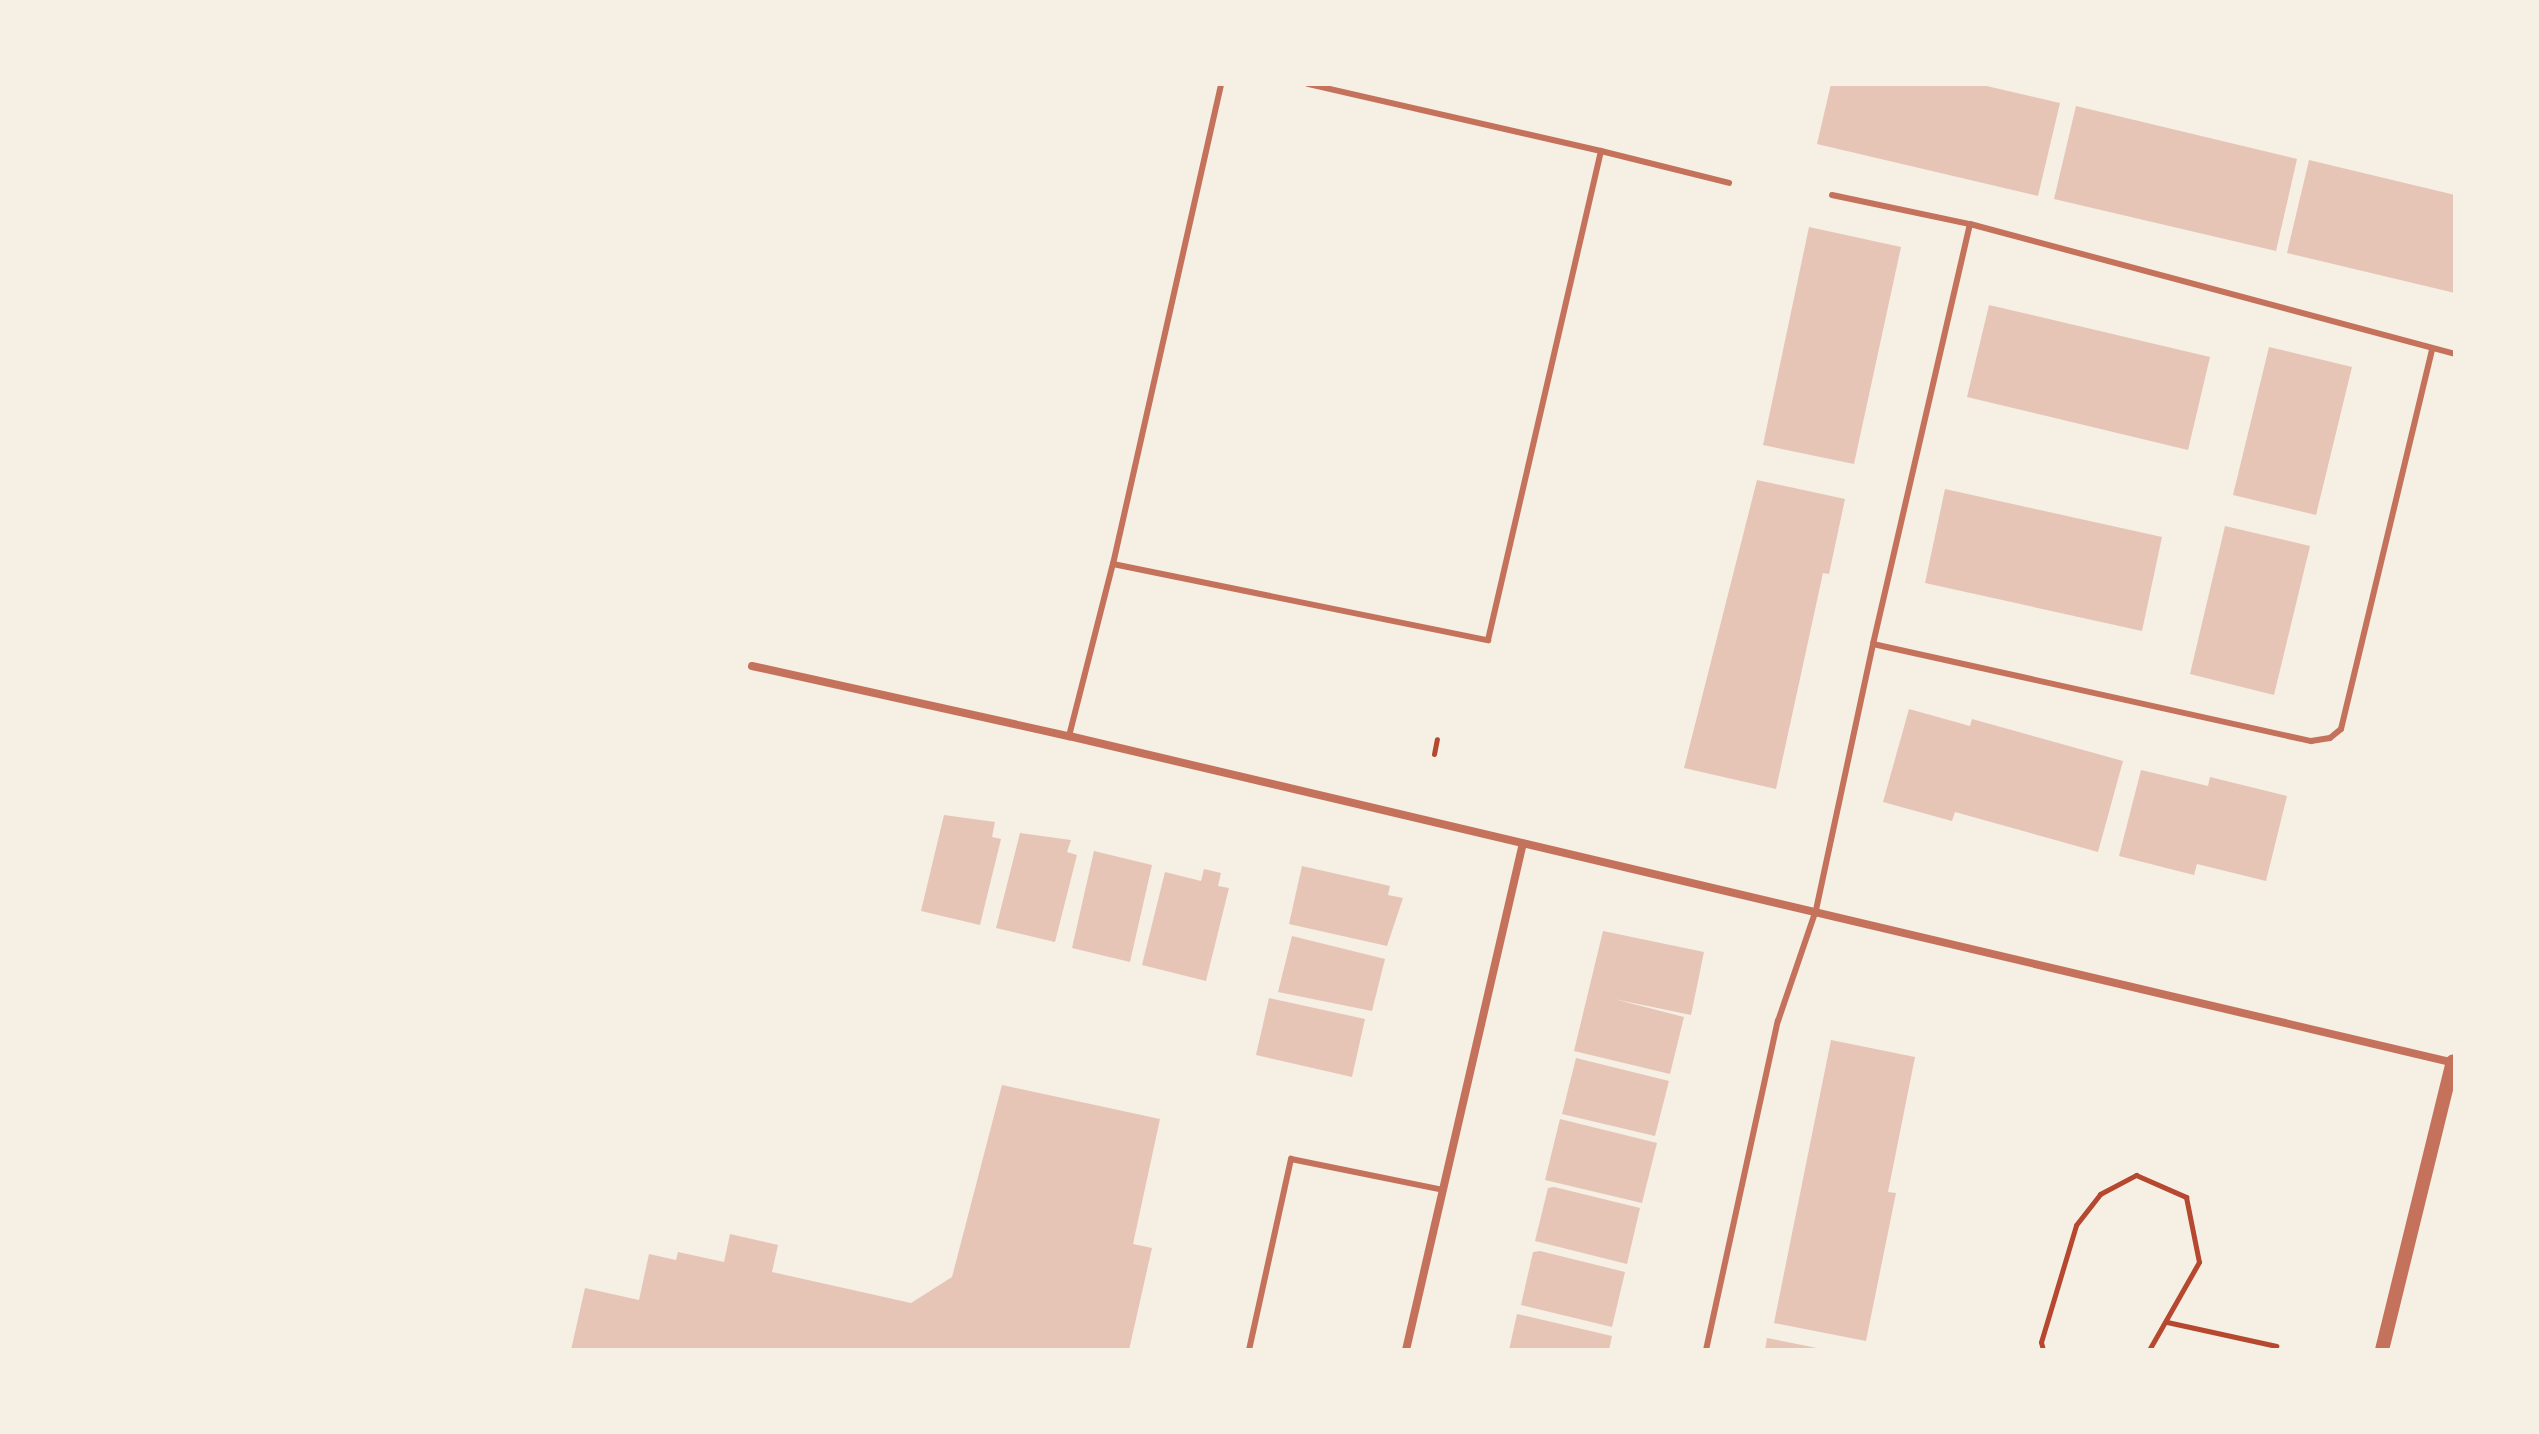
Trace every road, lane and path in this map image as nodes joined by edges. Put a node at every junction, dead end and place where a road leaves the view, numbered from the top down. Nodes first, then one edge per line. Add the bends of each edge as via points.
1 (1221, 84) edge
2 (1308, 84) edge
3 (1601, 151) junction
4 (1729, 183) dead end
5 (1832, 195) dead end
6 (1970, 224) junction
7 (2432, 349) junction
8 (2455, 354) edge
9 (1113, 564) junction
10 (1873, 644) junction
11 (752, 666) dead end
12 (1069, 736) junction
13 (1437, 739) dead end
14 (1434, 754) dead end
15 (1523, 843) junction
16 (1816, 910) junction
17 (2454, 1059) edge
18 (1443, 1190) junction
19 (2167, 1322) junction
20 (2276, 1346) dead end
21 (1249, 1350) edge
22 (1406, 1350) edge
23 (1706, 1350) edge
24 (2043, 1350) edge
25 (2149, 1350) edge
26 (2382, 1350) edge

1 - 9 lane
2 - 3 lane
3 - 4 lane
3 - 9 lane via 1488,640
5 - 6 lane
6 - 7 lane
6 - 10 lane
7 - 8 lane
7 - 10 lane via 2341,729 2330,738 2311,741
9 - 12 lane
10 - 16 lane
11 - 12 street
12 - 15 street
13 - 14 path
15 - 16 street
15 - 18 street
16 - 17 street
16 - 23 lane via 1778,1021
17 - 26 street
18 - 21 lane via 1291,1159
18 - 22 street
19 - 20 path
19 - 24 path via 2199,1262 2195,1228 2186,1197 2136,1175 2100,1194 2076,1225
19 - 25 path

